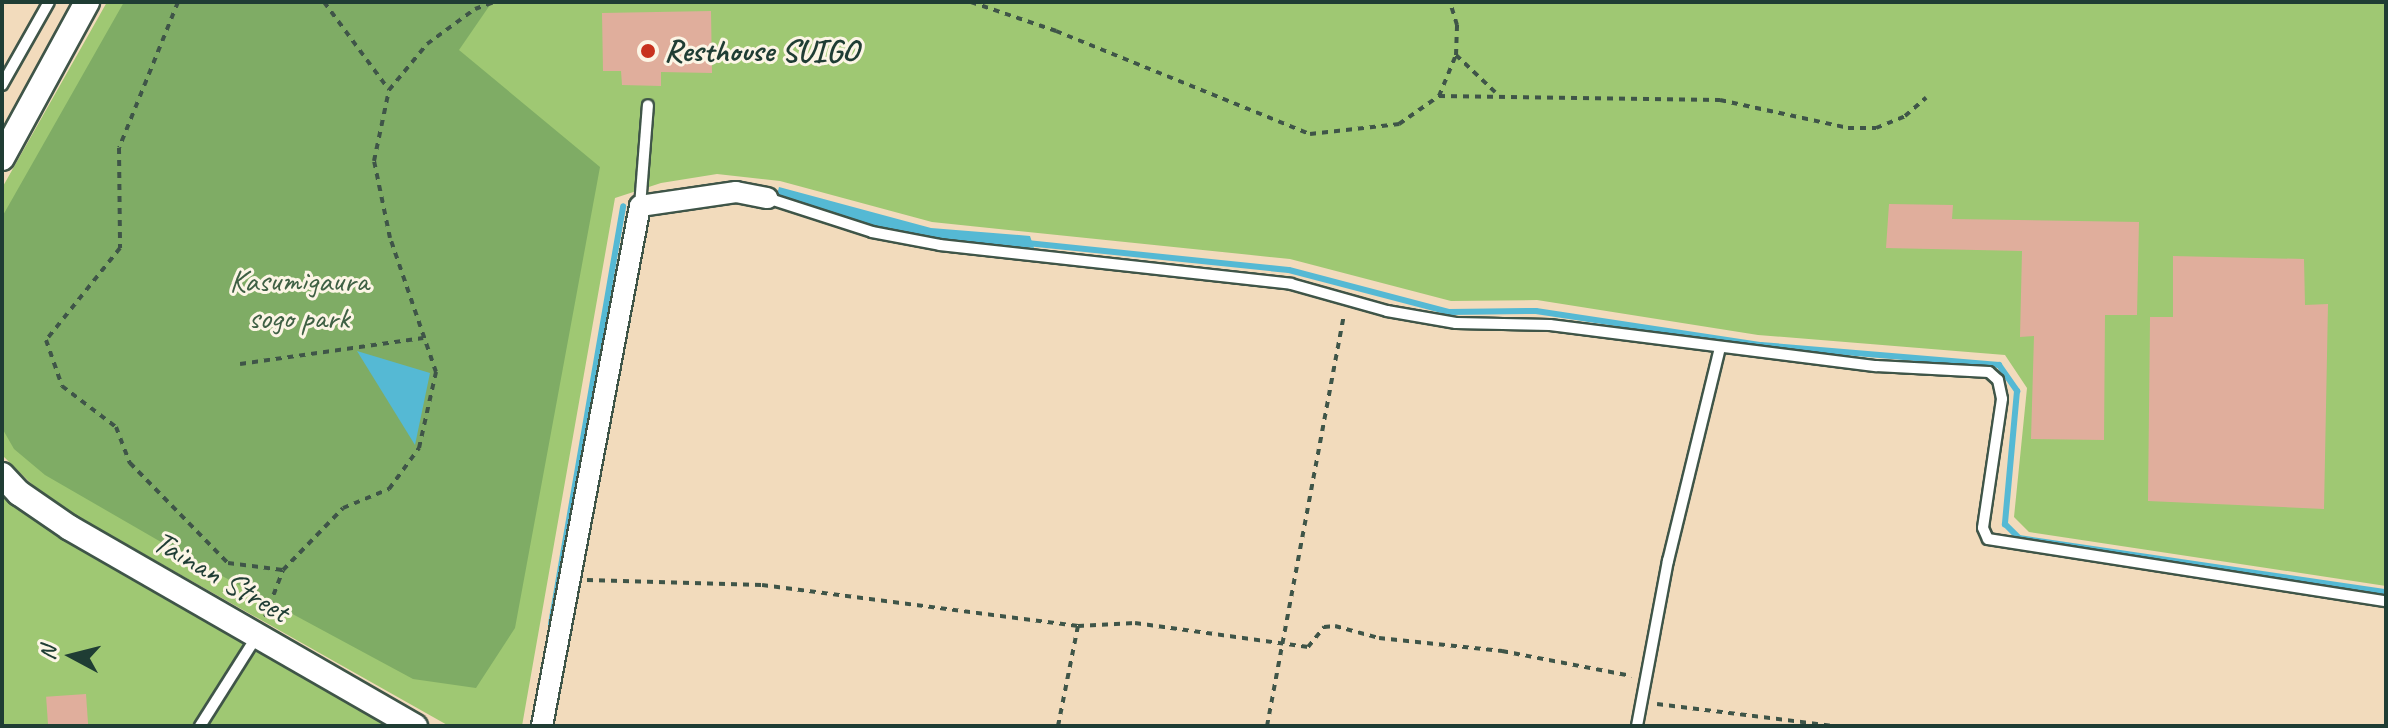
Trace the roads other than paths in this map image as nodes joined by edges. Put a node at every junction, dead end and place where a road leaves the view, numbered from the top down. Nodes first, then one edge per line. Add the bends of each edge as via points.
1 (49, 2) edge
2 (87, 2) edge
3 (2, 85) edge
4 (648, 105) dead end
5 (2, 158) edge
6 (767, 198) joint
7 (640, 206) junction
8 (1720, 347) junction
9 (2, 475) edge
10 (2386, 601) edge
11 (259, 634) junction
12 (200, 726) edge
13 (415, 726) edge
14 (542, 726) edge
15 (1637, 726) edge

1 - 3 lane
2 - 5 street
4 - 7 lane
6 - 7 street via 736,192
6 - 8 lane via 872,232 940,245 1291,284 1456,323 1550,325
7 - 14 street
8 - 10 lane via 1876,366 1989,372 1998,380 2002,399 1983,528 1998,544
8 - 15 lane
9 - 11 street, Tainan Street via 70,528
11 - 12 lane
11 - 13 street, Tainan Street

